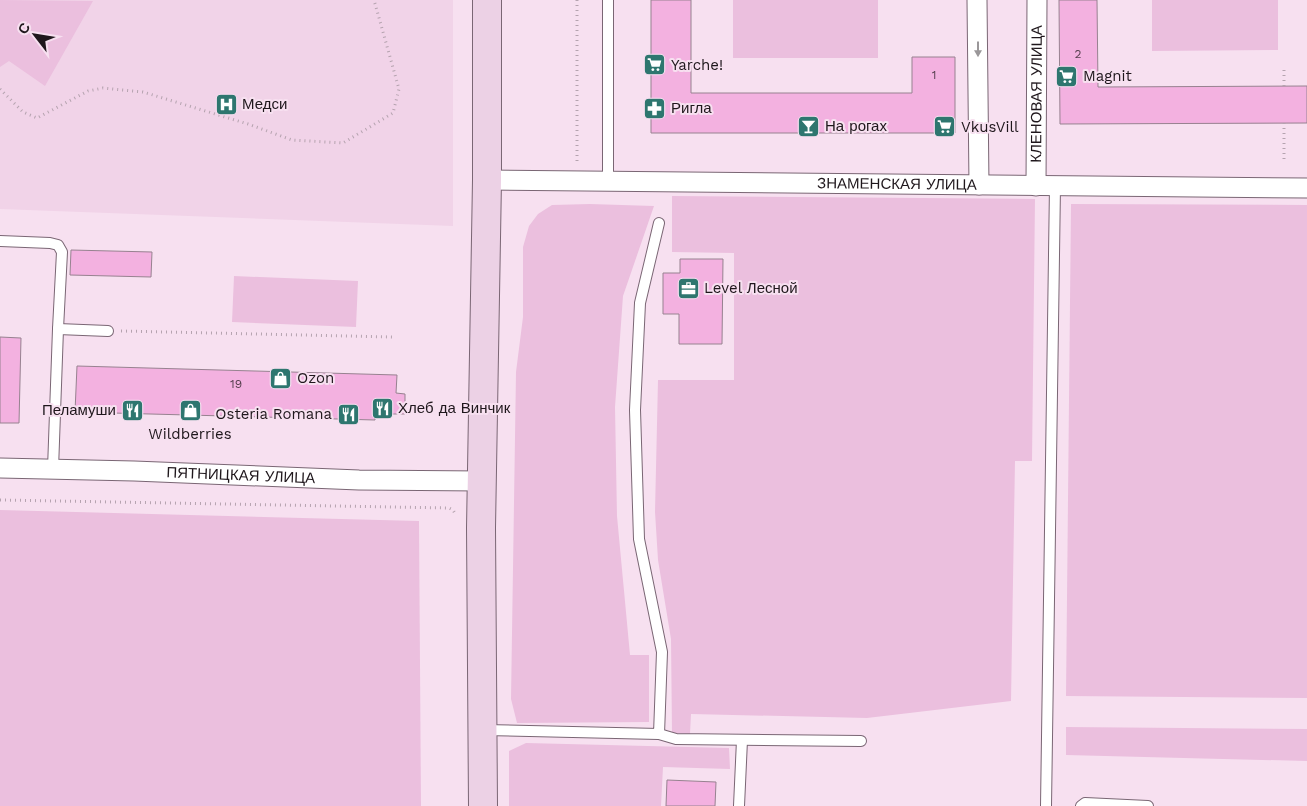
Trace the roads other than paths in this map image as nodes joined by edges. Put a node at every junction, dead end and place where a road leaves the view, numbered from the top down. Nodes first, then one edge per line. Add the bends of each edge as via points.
1 (486, 0) edge
2 (608, 0) edge
3 (977, 0) edge
4 (1037, 0) edge
5 (487, 180) junction
6 (608, 181) junction
7 (979, 185) junction
8 (1036, 186) junction
9 (1055, 186) junction
10 (1307, 188) edge
11 (659, 223) dead end
12 (0, 241) edge
13 (58, 329) junction
14 (108, 330) road end
15 (0, 468) edge
16 (53, 469) junction
17 (481, 481) junction
18 (482, 730) junction
19 (659, 734) junction
20 (742, 740) junction
21 (861, 742) dead end
22 (483, 806) edge
23 (740, 806) edge
24 (1046, 806) edge
25 (1081, 806) edge
26 (1148, 806) edge

1 - 5 street
2 - 6 lane
3 -> 7 street
4 - 8 street, КЛЕНОВАЯ УЛИЦА
5 - 6 street, ЗНАМЕНСКАЯ УЛИЦА
5 - 17 street
6 - 7 street, ЗНАМЕНСКАЯ УЛИЦА
7 - 8 street, ЗНАМЕНСКАЯ УЛИЦА
8 - 9 street, ЗНАМЕНСКАЯ УЛИЦА
9 - 10 street, ЗНАМЕНСКАЯ УЛИЦА
9 - 24 lane
11 - 19 lane via 640,302 635,410 639,539 662,652
12 - 13 lane via 50,243 62,252 66,262
13 - 14 lane
13 - 16 lane
15 - 16 street, ПЯТНИЦКАЯ УЛИЦА
16 - 17 street, ПЯТНИЦКАЯ УЛИЦА
17 - 18 street
18 - 19 lane
18 - 22 street
19 - 20 lane via 676,739
20 - 21 lane
20 - 23 lane
25 - 26 lane

